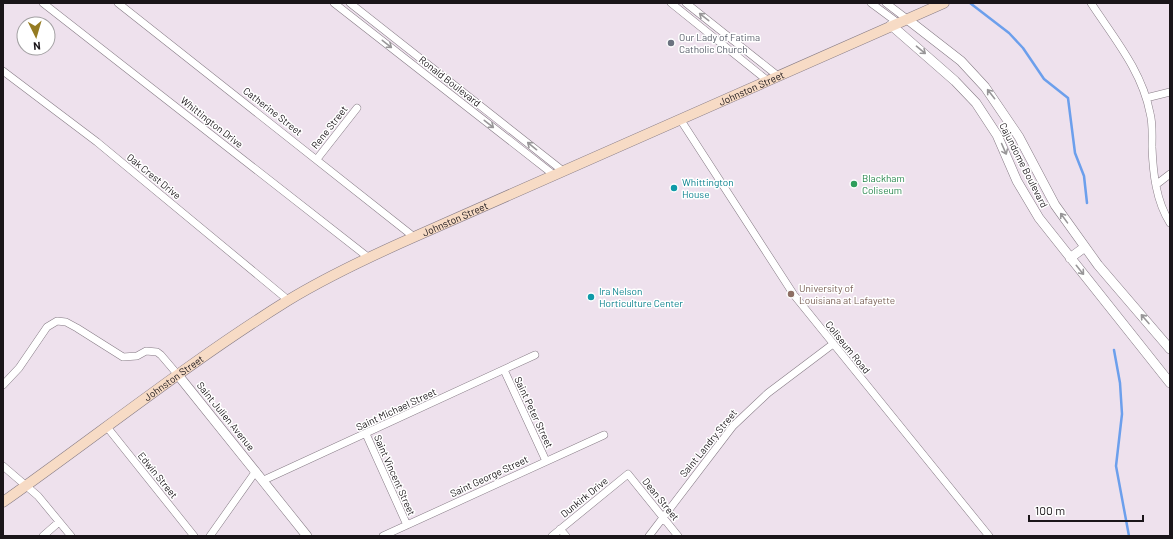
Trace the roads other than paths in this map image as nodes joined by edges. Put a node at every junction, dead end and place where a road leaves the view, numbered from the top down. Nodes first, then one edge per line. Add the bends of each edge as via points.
1 (43, 3) edge
2 (118, 3) edge
3 (334, 3) edge
4 (350, 3) edge
5 (671, 3) edge
6 (686, 3) edge
7 (871, 3) edge
8 (886, 3) edge
9 (944, 3) edge
10 (1091, 3) edge
11 (373, 21) junction
12 (899, 22) junction
13 (367, 29) junction
14 (3, 71) edge
15 (773, 78) junction
16 (1170, 92) edge
17 (468, 95) junction
18 (1146, 98) junction
19 (461, 102) junction
20 (357, 108) dead end
21 (680, 119) junction
22 (317, 159) junction
23 (559, 173) junction
24 (1170, 174) edge
25 (1157, 184) junction
26 (1170, 223) edge
27 (414, 236) junction
28 (1085, 247) junction
29 (369, 258) junction
30 (1070, 258) junction
31 (288, 300) junction
32 (833, 344) junction
33 (1170, 349) edge
34 (535, 355) dead end
35 (504, 370) junction
36 (178, 375) junction
37 (1170, 383) edge
38 (3, 385) edge
39 (107, 427) junction
40 (366, 434) junction
41 (604, 435) dead end
42 (546, 462) junction
43 (3, 466) edge
44 (256, 471) junction
45 (628, 474) joint
46 (264, 480) junction
47 (26, 486) junction
48 (3, 502) edge
49 (663, 517) junction
50 (59, 522) junction
51 (407, 525) junction
52 (560, 529) junction
53 (43, 536) edge
54 (71, 536) edge
55 (194, 536) edge
56 (210, 536) edge
57 (307, 536) edge
58 (383, 536) edge
59 (552, 536) edge
60 (566, 536) edge
61 (649, 536) edge
62 (678, 536) edge
63 (989, 536) edge

1 - 29 street, Whittington Drive
2 - 22 street, Catherine Street
3 - 13 street, Ronald Boulevard
4 - 11 street, Ronald Boulevard
5 - 15 street
15 -> 6 street
7 - 12 street
8 - 12 street
9 - 12 main road, Johnston Street
10 - 18 street via 1134,68
11 - 13 street
11 - 17 street, Ronald Boulevard
12 - 15 main road, Johnston Street
28 -> 12 street, Cajundome Boulevard via 1055,206 1019,137 986,87 961,60
12 -> 30 street, Cajundome Boulevard via 976,103 997,135 1026,198
13 -> 19 street, Ronald Boulevard
14 - 31 street, Oak Crest Drive via 97,142
15 - 21 main road, Johnston Street
16 - 18 street
17 - 19 street
23 -> 17 street, Ronald Boulevard
18 - 25 street via 1152,120 1153,159
19 -> 23 street, Ronald Boulevard
20 - 22 street, Rene Street
21 - 23 main road, Johnston Street
21 - 32 street, Coliseum Road via 783,280
22 - 27 street, Catherine Street
23 - 27 main road, Johnston Street
24 - 25 street
25 - 26 street via 1160,205
27 - 29 main road, Johnston Street
28 - 30 street
33 -> 28 street, Cajundome Boulevard
29 - 31 main road, Johnston Street
30 -> 37 street, Cajundome Boulevard
31 - 36 main road, Johnston Street
32 - 49 street, Saint Landry Street via 768,393 733,426
32 - 63 street, Coliseum Road
34 - 35 street, Saint Michael Street
35 - 40 street, Saint Michael Street
35 - 42 street, Saint Peter Street
36 - 38 street, Saint Julien Avenue via 156,352 146,351 137,356 123,357 66,322 57,321 47,326
36 - 39 main road, Johnston Street
36 - 44 street, Saint Julien Avenue
39 - 47 main road, Johnston Street
39 - 55 street, Edwin Street
40 - 46 street, Saint Michael Street
40 - 51 street, Saint Vincent Street
41 - 42 street, Saint George Street
42 - 51 street, Saint George Street
43 - 47 street
44 - 46 street, Saint Julien Avenue
44 - 56 street
45 - 49 street, Dean Street
45 - 52 street, Dunkirk Drive
46 - 57 street, Saint Julien Avenue
47 - 48 main road, Johnston Street
47 - 50 street via 38,496
49 - 61 street, Saint Landry Street
49 - 62 street, Dean Street
50 - 53 street
50 - 54 street
51 - 58 street, Saint George Street
52 - 59 street, Dunkirk Drive
52 - 60 street

